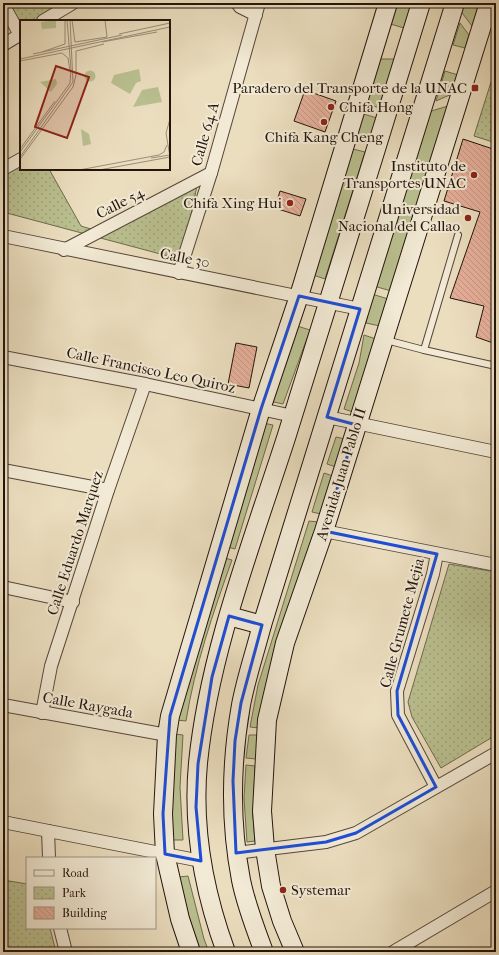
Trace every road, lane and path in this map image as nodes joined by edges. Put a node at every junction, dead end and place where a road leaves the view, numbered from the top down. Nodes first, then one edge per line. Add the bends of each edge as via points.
1 (73, 3) edge
2 (237, 3) edge
3 (260, 3) edge
4 (388, 3) edge
5 (421, 3) edge
6 (455, 3) edge
7 (489, 3) edge
8 (3, 4) edge
9 (256, 15) junction
10 (45, 20) edge
11 (20, 34) edge
12 (3, 44) edge
13 (20, 160) edge
14 (3, 169) edge
15 (211, 173) junction
16 (458, 235) dead end
17 (3, 236) edge
18 (64, 250) junction
19 (179, 273) junction
20 (299, 296) junction
21 (329, 303) junction
22 (360, 310) junction
23 (384, 339) junction
24 (424, 350) junction
25 (3, 357) edge
26 (496, 366) edge
27 (145, 384) junction
28 (261, 409) junction
29 (293, 416) junction
30 (327, 417) junction
31 (357, 424) junction
32 (496, 452) edge
33 (3, 470) edge
34 (108, 490) junction
35 (324, 531) junction
36 (437, 554) junction
37 (496, 565) edge
38 (3, 588) edge
39 (72, 602) junction
40 (229, 616) junction
41 (262, 625) junction
42 (3, 705) edge
43 (42, 713) junction
44 (167, 735) junction
45 (496, 753) edge
46 (436, 787) junction
47 (3, 822) edge
48 (48, 830) junction
49 (265, 849) junction
50 (236, 853) junction
51 (165, 854) junction
52 (49, 857) edge
53 (201, 861) junction
54 (496, 891) edge
55 (60, 929) edge
56 (66, 952) edge
57 (191, 952) edge
58 (226, 952) edge
59 (264, 952) edge
60 (295, 952) edge
61 (393, 952) edge

1 - 10 street
2 - 9 street
3 - 9 street, Calle 64 A
4 - 20 main road
5 - 21 main road
6 - 22 main road, Avenida Juan Pablo II
7 - 23 main road, Avenida Juan Pablo II
8 - 11 street
9 - 15 street, Calle 64 A
11 - 12 street
13 - 14 street
15 - 18 street, Calle 54
15 - 19 street, Calle 64 A
16 - 24 lane
17 - 18 street, Calle 30
18 - 19 street, Calle 30
19 - 20 street, Calle 30
20 - 21 street, Calle 30
20 - 28 main road
21 - 22 street, Calle 30
21 - 29 main road
22 - 30 main road, Avenida Juan Pablo II
23 - 24 lane
23 - 31 main road, Avenida Juan Pablo II
24 - 26 lane
25 - 27 street, Calle Francisco Leo Quiroz
27 - 28 street, Calle Francisco Leo Quiroz
27 - 34 street, Calle Eduardo Marquez
28 - 29 street, Calle Francisco Leo Quiroz
28 - 44 main road via 179,683
29 - 40 main road
30 - 31 street
30 - 41 main road, Avenida Juan Pablo II
31 - 32 street
31 - 35 main road, Avenida Juan Pablo II
33 - 34 street
34 - 39 street, Calle Eduardo Marquez
35 - 36 street
35 - 49 main road, Avenida Juan Pablo II via 285,643 267,720 262,811
36 - 37 street
36 - 46 street, Calle Grumete Mejia via 397,691 398,715
38 - 39 street
39 - 43 street, Calle Eduardo Marquez via 52,666
40 - 41 main road
40 - 53 main road via 204,715 198,764 196,806
41 - 50 main road, Avenida Juan Pablo II via 241,703 235,742 233,781
42 - 43 street, Calle Raygada
43 - 44 street, Calle Raygada
44 - 51 main road via 163,814
45 - 46 street
46 - 49 street via 356,833 326,842
47 - 48 street
48 - 51 street
48 - 52 street
49 - 50 street
49 - 60 main road, Avenida Juan Pablo II via 271,886
50 - 59 main road, Avenida Juan Pablo II via 250,916
51 - 53 street
51 - 57 main road via 180,919
53 - 58 main road via 217,927
54 - 61 street
55 - 56 street

